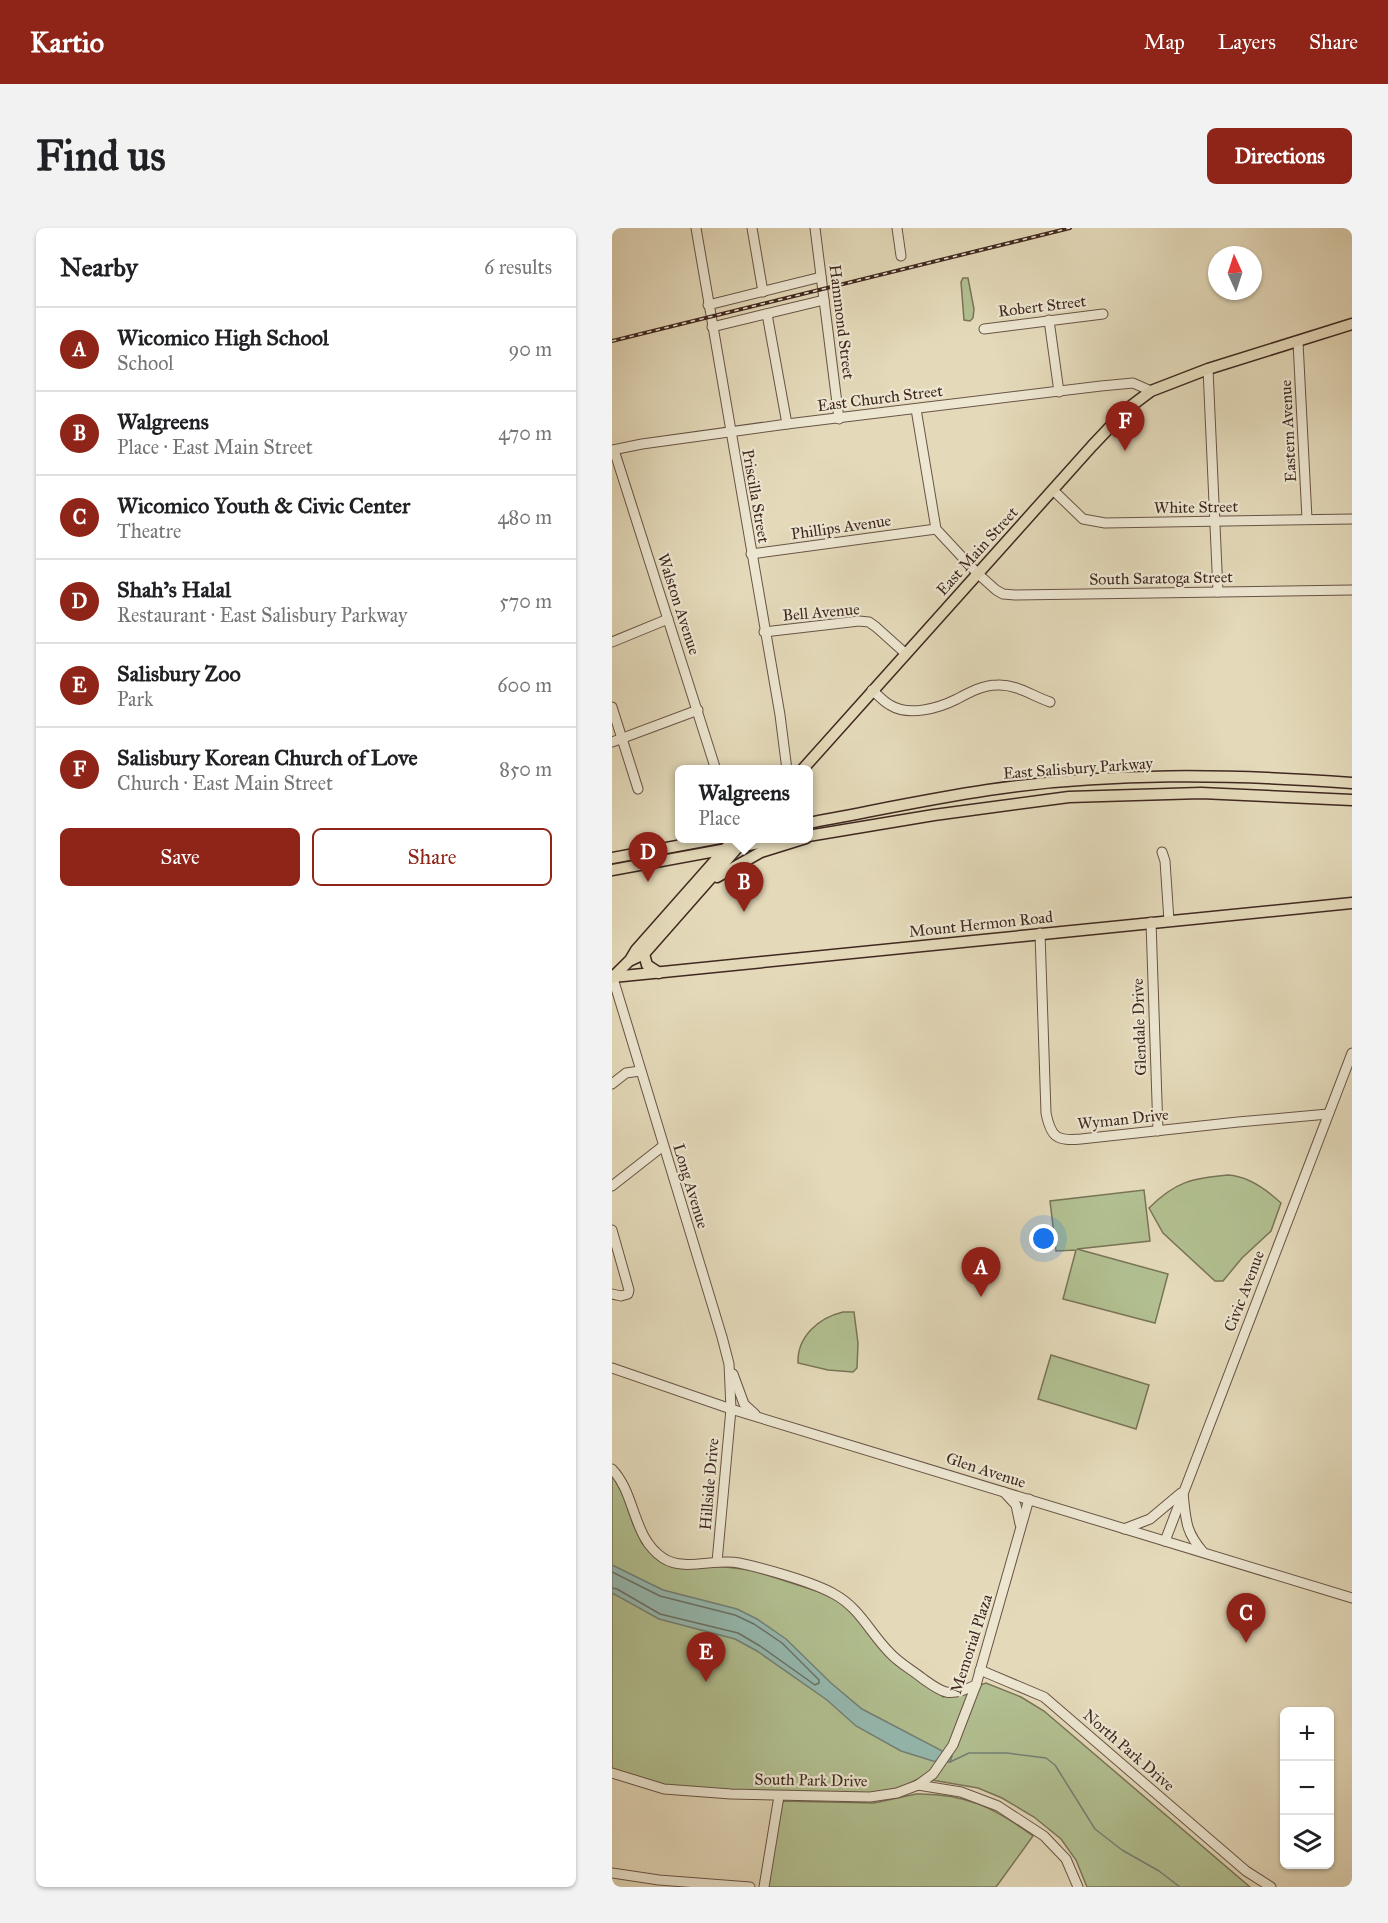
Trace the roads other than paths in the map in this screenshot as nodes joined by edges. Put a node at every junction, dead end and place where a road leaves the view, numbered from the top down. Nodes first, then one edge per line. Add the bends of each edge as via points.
1 (696, 228) edge
2 (752, 228) edge
3 (816, 228) edge
4 (897, 228) edge
5 (901, 256) dead end
6 (821, 277) junction
7 (763, 292) junction
8 (824, 300) junction
9 (708, 305) junction
10 (767, 314) junction
11 (1103, 314) dead end
12 (1049, 320) junction
13 (1352, 324) edge
14 (712, 327) junction
15 (984, 329) dead end
16 (1298, 342) junction
17 (1208, 369) junction
18 (1151, 391) junction
19 (1059, 392) junction
20 (916, 409) junction
21 (839, 419) junction
22 (787, 424) junction
23 (730, 433) junction
24 (613, 450) edge
25 (1053, 490) junction
26 (1307, 519) junction
27 (1352, 519) edge
28 (1215, 522) junction
29 (936, 529) junction
30 (751, 554) junction
31 (977, 573) junction
32 (1352, 590) edge
33 (1218, 592) junction
34 (668, 619) junction
35 (764, 632) junction
36 (612, 642) edge
37 (905, 654) junction
38 (872, 690) junction
39 (1050, 702) dead end
40 (612, 707) edge
41 (698, 710) junction
42 (617, 740) edge
43 (714, 765) edge
44 (786, 765) edge
45 (806, 765) edge
46 (1352, 777) edge
47 (1298, 779) junction
48 (1352, 783) edge
49 (638, 789) dead end
50 (1258, 794) junction
51 (1352, 800) edge
52 (1352, 807) edge
53 (876, 811) junction
54 (813, 815) edge
55 (813, 822) edge
56 (813, 836) edge
57 (683, 843) edge
58 (737, 843) edge
59 (790, 843) edge
60 (722, 844) edge
61 (677, 846) junction
62 (1162, 852) dead end
63 (612, 858) edge
64 (656, 861) junction
65 (612, 870) edge
66 (703, 880) junction
67 (1352, 903) edge
68 (1169, 921) junction
69 (1151, 922) junction
70 (1040, 933) junction
71 (644, 954) junction
72 (630, 960) junction
73 (658, 973) junction
74 (612, 977) edge
75 (1352, 1053) edge
76 (640, 1071) junction
77 (612, 1083) edge
78 (1328, 1114) junction
79 (1158, 1131) junction
80 (663, 1146) junction
81 (612, 1186) edge
82 (612, 1230) edge
83 (612, 1293) edge
84 (729, 1364) junction
85 (612, 1368) edge
86 (731, 1409) junction
87 (759, 1417) junction
88 (612, 1469) edge
89 (1002, 1490) junction
90 (1183, 1491) junction
91 (1029, 1500) junction
92 (1124, 1529) junction
93 (1021, 1530) junction
94 (1165, 1541) junction
95 (1205, 1554) junction
96 (717, 1562) junction
97 (1352, 1598) edge
98 (980, 1670) junction
99 (976, 1685) junction
100 (612, 1773) edge
101 (918, 1785) junction
102 (779, 1796) junction
103 (612, 1873) edge
104 (750, 1887) edge
105 (764, 1887) edge
106 (1078, 1887) edge
107 (1271, 1887) edge

1 - 9 street, Priscilla Street
2 - 7 street
3 - 6 street, Hammond Street
4 - 5 street
6 - 7 street
6 - 8 street, Hammond Street
7 - 9 street
8 - 10 street
8 - 21 street, Hammond Street
9 - 14 street, Priscilla Street
10 - 14 street
10 - 22 street
11 - 12 street, Robert Street
12 - 15 street, Robert Street
12 - 19 street
13 - 16 main road, East Main Street
14 - 23 street, Priscilla Street
16 - 17 main road, East Main Street
16 - 26 street, Eastern Avenue
17 - 18 main road, East Main Street
17 - 28 street
18 - 19 street, East Church Street via 1133,383
18 - 25 main road, East Main Street via 1111,425
19 - 20 street, East Church Street
20 - 21 street, East Church Street
20 - 29 street
21 - 22 street, East Church Street
22 - 23 street, East Church Street
23 - 24 street, East Church Street
23 - 30 street, Priscilla Street
24 - 34 street, Walston Avenue
25 - 28 street, White Street via 1083,519 1092,522
25 - 31 main road, East Main Street
26 - 27 street, White Street
26 - 28 street, White Street
28 - 33 street
29 - 30 street, Phillips Avenue
29 - 31 street, South Saratoga Street
30 - 35 street, Priscilla Street
31 - 33 street, South Saratoga Street via 996,590 1015,595
31 - 37 main road, East Main Street
32 - 33 street, South Saratoga Street
34 - 36 street
34 - 41 street, Walston Avenue
35 - 37 street, Bell Avenue via 869,622
35 - 44 street, Priscilla Street
37 - 38 main road, East Main Street
38 - 39 street via 890,706 903,710 940,707 994,685 1016,687
38 - 45 main road, East Main Street
40 - 42 street
41 - 42 street
41 - 43 street, Walston Avenue
42 - 49 street
46 - 47 main road via 1320,775
47 - 48 main road, East Salisbury Parkway
47 - 53 main road, East Salisbury Parkway via 1168,776 1063,782 987,790
50 - 51 main road, East Salisbury Parkway
50 - 52 main road via 1279,801
50 - 56 main road, East Salisbury Parkway via 1069,797
53 - 54 main road
53 - 55 main road, East Salisbury Parkway
57 - 61 main road
58 - 66 main road
59 - 66 main road, East Salisbury Parkway via 761,852
60 - 61 main road
60 - 64 main road
60 - 66 main road
61 - 63 main road
62 - 68 street via 1166,861
64 - 65 main road
64 - 66 main road via 697,861
66 - 71 main road
66 - 72 main road
67 - 68 main road, Mount Hermon Road
68 - 69 main road, Mount Hermon Road
69 - 70 main road, Mount Hermon Road
69 - 79 street, Glendale Drive
70 - 73 main road, Mount Hermon Road
70 - 79 street, Wyman Drive via 1046,1113 1052,1134 1070,1140
71 - 72 main road
71 - 73 main road via 647,964
72 - 74 main road
73 - 74 main road, Mount Hermon Road
74 - 76 street, Long Avenue
75 - 78 street, Civic Avenue
76 - 77 street via 626,1073
76 - 80 street, Long Avenue
78 - 79 street, Wyman Drive
78 - 90 street, Civic Avenue
80 - 81 street
80 - 84 street, Long Avenue
82 - 83 street via 628,1294
84 - 86 street, Long Avenue
84 - 87 street via 744,1404
85 - 86 street, Glen Avenue
86 - 87 street, Glen Avenue
86 - 96 street, Hillside Drive
87 - 89 street, Glen Avenue
88 - 96 street via 626,1490 639,1528 658,1554 674,1563
89 - 91 street, Glen Avenue
89 - 93 street via 1016,1505
90 - 92 street via 1150,1520
90 - 94 street, Civic Avenue
90 - 95 street via 1188,1531
91 - 92 street, Glen Avenue
91 - 93 street, Memorial Plaza
92 - 94 street, Glen Avenue
93 - 98 street, Memorial Plaza
94 - 95 street, Glen Avenue
95 - 97 street, Glen Avenue
96 - 99 street via 738,1563 835,1594 862,1615 890,1653 943,1692
98 - 99 street, Memorial Plaza
98 - 107 street, North Park Drive via 1044,1697 1246,1871
99 - 101 street, Memorial Plaza via 940,1766
100 - 102 street, South Park Drive via 664,1789
101 - 102 street, South Park Drive via 870,1797
101 - 106 street, South Park Drive via 975,1795 1019,1818 1061,1852
102 - 105 street
103 - 104 street

